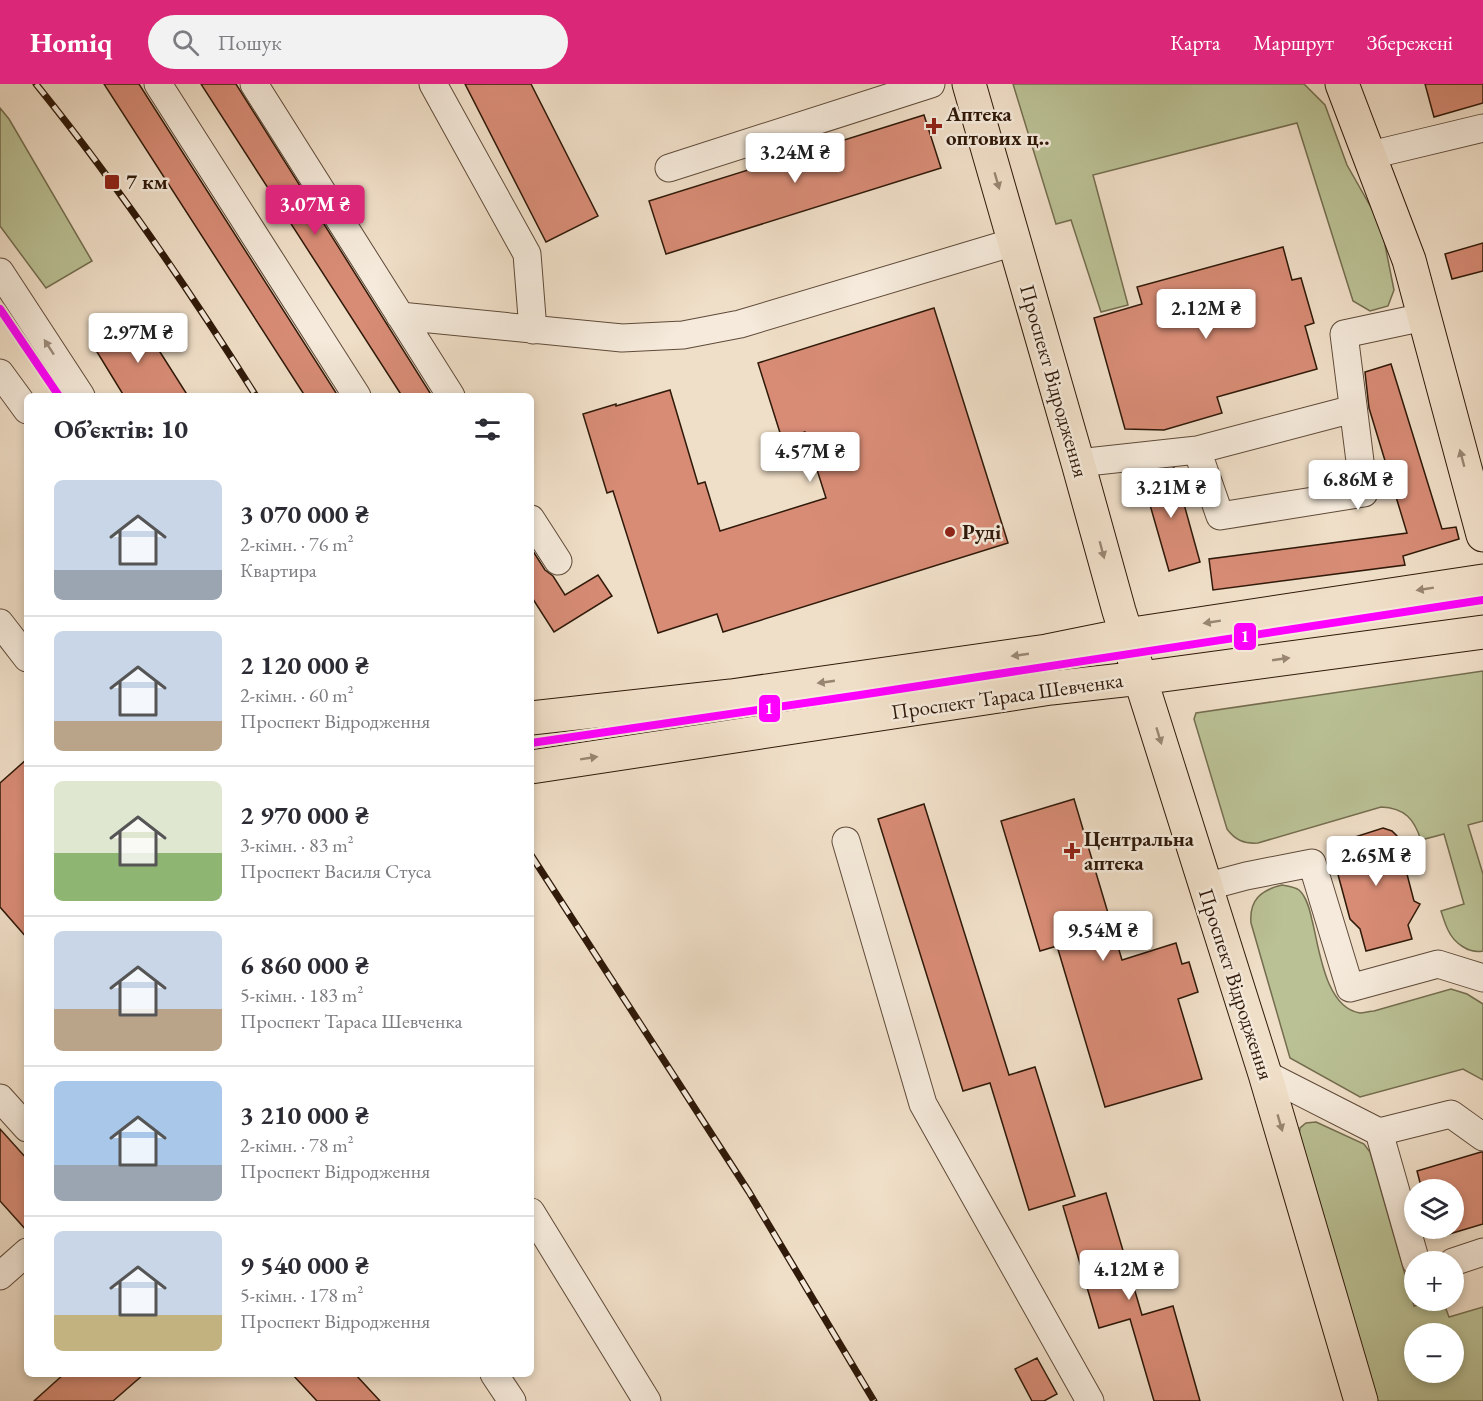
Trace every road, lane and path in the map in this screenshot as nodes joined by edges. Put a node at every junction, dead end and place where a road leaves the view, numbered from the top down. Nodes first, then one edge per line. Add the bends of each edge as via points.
1 (158, 84) edge
2 (254, 84) edge
3 (433, 84) edge
4 (931, 84) edge
5 (969, 84) edge
6 (1342, 84) edge
7 (1359, 84) edge
8 (1483, 128) edge
9 (1379, 153) junction
10 (669, 168) dead end
11 (1014, 242) junction
12 (1409, 260) junction
13 (0, 272) edge
14 (400, 316) junction
15 (1424, 317) junction
16 (533, 330) junction
17 (0, 373) edge
18 (79, 393) edge
19 (355, 393) edge
20 (450, 393) edge
21 (24, 407) edge
22 (1353, 409) junction
23 (1197, 450) junction
24 (1078, 463) junction
25 (534, 524) edge
26 (1483, 535) edge
27 (558, 561) dead end
28 (1483, 581) edge
29 (0, 623) edge
30 (1483, 632) edge
31 (1126, 635) junction
32 (24, 654) edge
33 (1141, 678) junction
34 (534, 718) edge
35 (534, 767) edge
36 (846, 841) dead end
37 (1205, 887) junction
38 (1483, 978) edge
39 (1265, 1074) junction
40 (0, 1098) edge
41 (24, 1125) edge
42 (1379, 1132) junction
43 (1483, 1137) edge
44 (534, 1217) edge
45 (1413, 1251) edge
46 (1483, 1252) edge
47 (24, 1255) edge
48 (1464, 1258) edge
49 (0, 1276) edge
50 (496, 1377) edge
51 (512, 1401) edge
52 (647, 1401) edge
53 (1090, 1401) edge
54 (1361, 1401) edge

1 - 19 street
2 - 14 street
3 - 16 street via 527,254
4 - 10 street
5 -> 11 main road, Проспект Відродження
6 - 12 main road
7 - 9 street
8 - 9 street
9 - 12 street
11 - 16 street via 740,324 683,335 622,338
11 - 24 main road, Проспект Відродження
12 - 15 main road
18 -> 13 street
14 - 16 street
14 - 20 street
15 - 22 street via 1344,334
26 -> 15 main road
17 - 21 street
22 - 23 street
22 - 23 street via 1364,493 1220,516
23 - 24 street
24 -> 31 main road, Проспект Відродження
25 - 27 street
28 -> 31 main road, Проспект Тараса Шевченка
29 - 32 street
33 -> 30 main road, Проспект Тараса Шевченка
31 - 33 main road, Проспект Відродження
31 -> 34 main road, Проспект Тараса Шевченка via 1047,651 731,696
35 -> 33 main road, Проспект Тараса Шевченка via 1051,688
33 -> 37 main road, Проспект Відродження
36 - 53 street via 923,1104
37 - 38 street via 1312,863 1350,988 1438,964
37 - 39 main road, Проспект Відродження
39 - 42 street
39 -> 54 main road, Проспект Відродження
40 - 41 street
42 - 43 street via 1451,1114
42 - 45 street
44 - 52 street
46 - 48 street
47 - 49 street
50 - 51 street

